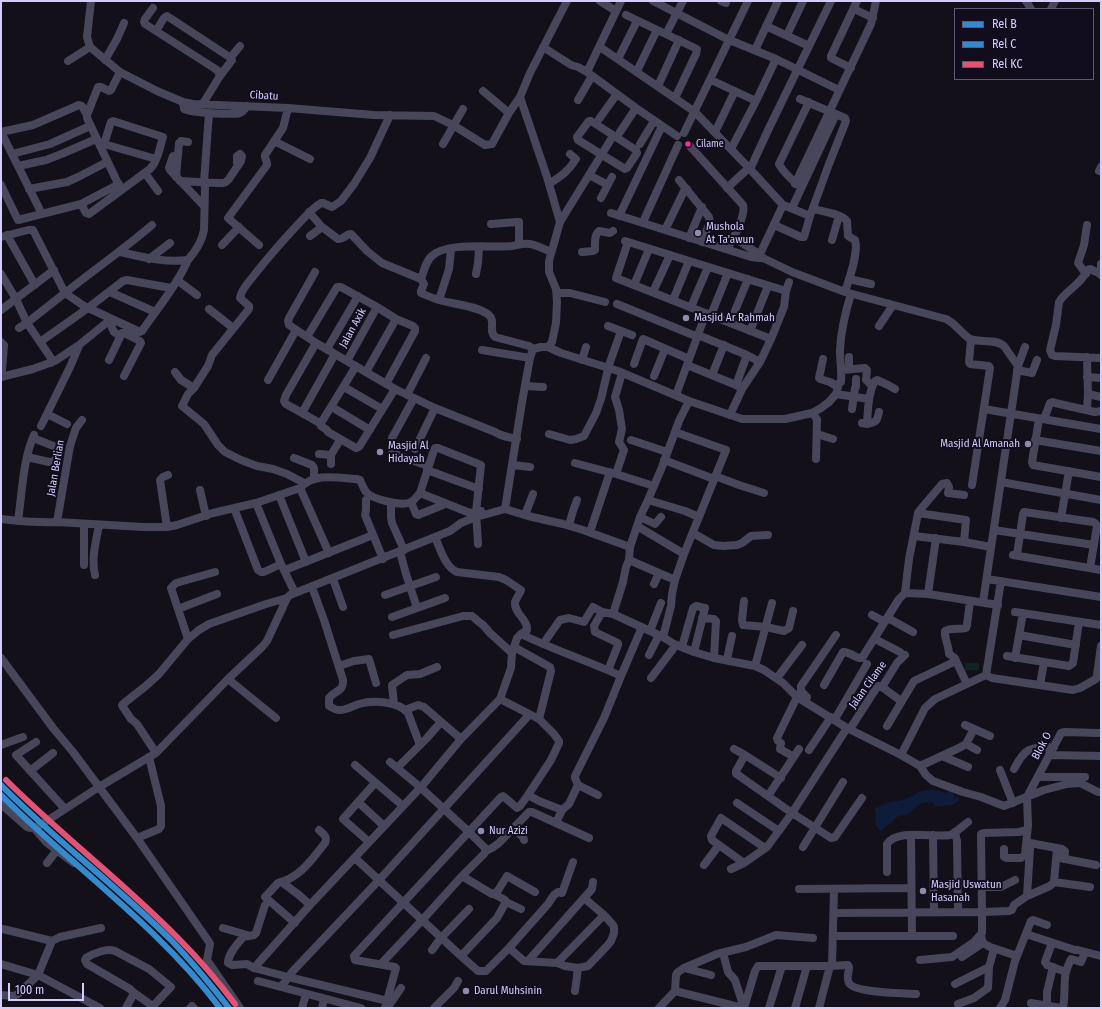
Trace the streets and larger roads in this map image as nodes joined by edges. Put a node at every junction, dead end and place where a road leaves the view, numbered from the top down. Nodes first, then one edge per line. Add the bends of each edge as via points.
1 (91, 1) edge
2 (567, 1) edge
3 (600, 1) edge
4 (621, 1) edge
5 (653, 1) edge
6 (683, 1) edge
7 (748, 1) edge
8 (778, 1) edge
9 (803, 1) edge
10 (831, 1) edge
11 (857, 1) edge
12 (876, 1) edge
13 (153, 8) dead end
14 (854, 9) junction
15 (616, 10) junction
16 (677, 13) junction
17 (626, 15) dead end
18 (873, 18) junction
19 (637, 21) junction
20 (124, 23) dead end
21 (766, 26) junction
22 (156, 30) junction
23 (657, 30) junction
24 (666, 34) junction
25 (786, 35) junction
26 (679, 40) junction
27 (730, 40) junction
28 (544, 45) junction
29 (240, 46) dead end
30 (600, 46) junction
31 (809, 46) junction
32 (90, 47) junction
33 (754, 50) junction
34 (230, 56) junction
35 (618, 58) junction
36 (776, 59) junction
37 (105, 60) junction
38 (68, 61) dead end
39 (851, 68) junction
40 (798, 70) junction
41 (637, 71) junction
42 (120, 72) junction
43 (219, 73) junction
44 (589, 74) junction
45 (711, 80) junction
46 (658, 86) junction
47 (839, 90) junction
48 (483, 91) dead end
49 (735, 91) junction
50 (617, 94) junction
51 (520, 97) junction
52 (675, 98) junction
53 (800, 99) dead end
54 (578, 100) dead end
55 (756, 101) junction
56 (183, 102) junction
57 (809, 102) junction
58 (202, 105) junction
59 (246, 106) junction
60 (288, 108) junction
61 (636, 108) junction
62 (463, 109) dead end
63 (695, 112) junction
64 (211, 113) junction
65 (509, 113) junction
66 (87, 115) junction
67 (390, 115) junction
68 (832, 115) junction
69 (599, 119) dead end
70 (654, 121) junction
71 (453, 125) junction
72 (90, 126) junction
73 (662, 126) junction
74 (1, 132) edge
75 (715, 132) junction
76 (617, 134) junction
77 (681, 135) junction
78 (274, 141) junction
79 (188, 142) dead end
80 (100, 143) junction
81 (443, 144) dead end
82 (640, 144) dead end
83 (688, 144) junction
84 (678, 145) junction
85 (731, 149) junction
86 (12, 154) junction
87 (570, 154) dead end
88 (601, 154) junction
89 (156, 159) junction
90 (310, 159) dead end
91 (108, 162) junction
92 (238, 165) dead end
93 (18, 166) junction
94 (750, 168) junction
95 (145, 173) junction
96 (589, 175) junction
97 (612, 177) dead end
98 (178, 179) junction
99 (679, 180) dead end
100 (206, 184) junction
101 (549, 184) junction
102 (1, 185) edge
103 (608, 185) junction
104 (798, 185) junction
105 (120, 187) junction
106 (727, 188) junction
107 (29, 189) junction
108 (686, 189) junction
109 (151, 197) dead end
110 (601, 198) dead end
111 (82, 204) junction
112 (783, 205) junction
113 (204, 206) junction
114 (702, 207) junction
115 (792, 208) junction
116 (309, 212) junction
117 (811, 212) junction
118 (42, 214) junction
119 (839, 216) junction
120 (560, 222) junction
121 (643, 222) junction
122 (490, 224) dead end
123 (152, 225) dead end
124 (774, 225) junction
125 (1087, 225) dead end
126 (239, 227) junction
127 (322, 227) junction
128 (665, 230) junction
129 (613, 231) dead end
130 (4, 236) edge
131 (310, 236) dead end
132 (735, 236) junction
133 (689, 238) junction
134 (832, 240) dead end
135 (702, 242) junction
136 (170, 243) dead end
137 (519, 244) junction
138 (222, 245) dead end
139 (259, 245) dead end
140 (479, 247) junction
141 (451, 248) junction
142 (649, 248) junction
143 (727, 249) junction
144 (120, 252) junction
145 (551, 252) junction
146 (582, 252) dead end
147 (670, 255) junction
148 (761, 256) junction
149 (149, 259) junction
150 (188, 260) junction
151 (689, 261) junction
152 (1101, 264) edge
153 (708, 267) junction
154 (54, 270) junction
155 (315, 272) dead end
156 (728, 273) junction
157 (1, 274) edge
158 (476, 274) dead end
159 (1086, 274) junction
160 (1101, 274) edge
161 (421, 279) junction
162 (748, 279) junction
163 (850, 279) junction
164 (177, 280) junction
165 (789, 282) dead end
166 (35, 284) junction
167 (871, 284) dead end
168 (634, 285) junction
169 (768, 286) junction
170 (171, 288) junction
171 (786, 291) junction
172 (65, 292) junction
173 (110, 292) junction
174 (653, 292) junction
175 (557, 293) junction
176 (848, 293) junction
177 (197, 295) dead end
178 (358, 296) junction
179 (16, 299) junction
180 (438, 300) junction
181 (673, 300) junction
182 (605, 302) dead end
183 (617, 304) dead end
184 (893, 305) junction
185 (377, 307) junction
186 (88, 308) junction
187 (691, 308) junction
188 (209, 309) dead end
189 (1, 310) edge
190 (155, 312) junction
191 (708, 314) junction
192 (396, 319) junction
193 (110, 320) junction
194 (27, 323) junction
195 (730, 323) junction
196 (608, 326) dead end
197 (878, 326) dead end
198 (18, 328) dead end
199 (233, 328) junction
200 (296, 330) junction
201 (621, 331) junction
202 (750, 331) junction
203 (632, 335) dead end
204 (120, 336) junction
205 (698, 336) junction
206 (307, 337) junction
207 (771, 339) junction
208 (971, 339) junction
209 (1, 342) edge
210 (40, 342) junction
211 (316, 343) junction
212 (79, 345) junction
213 (724, 346) junction
214 (548, 347) junction
215 (586, 347) dead end
216 (1025, 347) dead end
217 (327, 349) junction
218 (533, 349) junction
219 (665, 349) junction
220 (482, 350) dead end
221 (335, 354) junction
222 (747, 355) junction
223 (849, 357) dead end
224 (1087, 357) junction
225 (426, 358) dead end
226 (530, 358) junction
227 (1100, 358) dead end
228 (823, 359) dead end
229 (109, 360) dead end
230 (582, 360) junction
231 (1038, 360) dead end
232 (347, 361) junction
233 (688, 362) junction
234 (760, 362) junction
235 (52, 363) junction
236 (634, 364) dead end
237 (356, 366) junction
238 (608, 368) junction
239 (1018, 368) junction
240 (846, 369) junction
241 (175, 372) dead end
242 (366, 372) junction
243 (622, 373) junction
244 (1, 375) edge
245 (712, 375) junction
246 (124, 376) dead end
247 (654, 376) dead end
248 (1087, 377) junction
249 (1101, 378) edge
250 (856, 379) dead end
251 (268, 380) dead end
252 (1, 382) edge
253 (386, 384) junction
254 (525, 386) junction
255 (872, 386) junction
256 (344, 387) junction
257 (543, 387) dead end
258 (739, 387) junction
259 (194, 388) junction
260 (395, 389) junction
261 (895, 389) dead end
262 (837, 390) junction
263 (1088, 394) junction
264 (676, 395) junction
265 (410, 396) junction
266 (853, 396) junction
267 (1101, 397) edge
268 (869, 399) junction
269 (689, 401) junction
270 (332, 407) junction
271 (435, 408) junction
272 (382, 409) junction
273 (852, 409) dead end
274 (984, 409) junction
275 (1087, 410) junction
276 (1101, 411) edge
277 (879, 412) dead end
278 (302, 413) junction
279 (812, 413) junction
280 (47, 414) junction
281 (1011, 414) junction
282 (730, 415) junction
283 (1042, 419) junction
284 (82, 420) dead end
285 (320, 423) junction
286 (67, 424) dead end
287 (40, 426) dead end
288 (370, 430) junction
289 (1101, 430) edge
290 (676, 432) junction
291 (549, 434) dead end
292 (817, 434) junction
293 (392, 438) dead end
294 (514, 438) junction
295 (340, 440) junction
296 (631, 440) dead end
297 (833, 440) dead end
298 (1035, 440) junction
299 (415, 449) dead end
300 (1101, 452) edge
301 (319, 454) dead end
302 (392, 454) dead end
303 (511, 454) dead end
304 (331, 455) junction
305 (666, 456) junction
306 (27, 457) junction
307 (294, 458) dead end
308 (816, 460) dead end
309 (575, 463) dead end
310 (331, 464) dead end
311 (513, 465) junction
312 (530, 467) dead end
313 (428, 468) junction
314 (1069, 471) junction
315 (613, 473) junction
316 (168, 475) dead end
317 (715, 477) junction
318 (1101, 477) edge
319 (314, 479) junction
320 (1001, 482) junction
321 (302, 485) junction
322 (972, 485) dead end
323 (654, 486) junction
324 (479, 489) junction
325 (200, 490) dead end
326 (420, 493) junction
327 (764, 493) dead end
328 (533, 494) dead end
329 (1065, 494) junction
330 (279, 495) junction
331 (964, 495) dead end
332 (366, 500) dead end
333 (577, 500) dead end
334 (648, 500) junction
335 (1101, 500) edge
336 (391, 502) junction
337 (411, 502) junction
338 (445, 502) junction
339 (256, 503) junction
340 (234, 508) junction
341 (505, 508) junction
342 (918, 513) junction
343 (476, 514) junction
344 (525, 515) junction
345 (206, 516) junction
346 (640, 516) junction
347 (661, 517) dead end
348 (699, 518) junction
349 (1061, 518) junction
350 (1, 519) edge
351 (18, 521) junction
352 (57, 522) junction
353 (84, 524) junction
354 (99, 524) junction
355 (569, 526) junction
356 (637, 526) junction
357 (167, 527) junction
358 (994, 530) junction
359 (590, 532) junction
360 (693, 533) junction
361 (1020, 534) junction
362 (373, 535) junction
363 (768, 535) dead end
364 (914, 536) junction
365 (435, 537) junction
366 (936, 538) junction
367 (964, 542) junction
368 (478, 544) dead end
369 (1094, 545) junction
370 (630, 547) junction
371 (992, 547) junction
372 (402, 551) junction
373 (329, 553) junction
374 (684, 554) junction
375 (382, 559) junction
376 (629, 560) junction
377 (306, 562) junction
378 (84, 565) dead end
379 (283, 567) junction
380 (1090, 568) junction
381 (1101, 570) edge
382 (215, 572) dead end
383 (659, 573) junction
384 (95, 575) dead end
385 (436, 577) dead end
386 (333, 579) junction
387 (987, 579) junction
388 (675, 580) junction
389 (1002, 581) junction
390 (654, 584) dead end
391 (410, 586) junction
392 (312, 587) junction
393 (295, 593) junction
394 (905, 593) junction
395 (217, 594) dead end
396 (928, 594) junction
397 (386, 595) dead end
398 (1101, 597) edge
399 (287, 598) junction
400 (445, 598) dead end
401 (744, 601) dead end
402 (970, 601) junction
403 (983, 602) junction
404 (661, 603) dead end
405 (772, 603) dead end
406 (998, 605) junction
407 (343, 607) dead end
408 (417, 608) junction
409 (178, 609) junction
410 (793, 611) dead end
411 (602, 612) junction
412 (613, 614) junction
413 (872, 615) dead end
414 (392, 617) dead end
415 (702, 618) junction
416 (886, 620) junction
417 (1079, 622) junction
418 (1101, 626) edge
419 (642, 627) junction
420 (766, 627) junction
421 (650, 631) junction
422 (913, 632) dead end
423 (521, 634) junction
424 (393, 635) dead end
425 (836, 635) dead end
426 (1019, 635) junction
427 (661, 636) junction
428 (732, 636) dead end
429 (875, 638) junction
430 (188, 639) junction
431 (543, 644) junction
432 (802, 645) dead end
433 (1076, 645) junction
434 (679, 646) junction
435 (1101, 646) edge
436 (513, 650) junction
437 (694, 652) junction
438 (649, 655) dead end
439 (1007, 656) dead end
440 (1, 658) edge
441 (714, 658) junction
442 (1015, 658) junction
443 (727, 659) junction
444 (956, 661) junction
445 (1044, 662) junction
446 (867, 664) dead end
447 (339, 666) junction
448 (755, 666) junction
449 (437, 667) dead end
450 (609, 668) dead end
451 (986, 675) junction
452 (621, 676) junction
453 (651, 678) dead end
454 (776, 678) junction
455 (228, 679) junction
456 (376, 683) dead end
457 (967, 684) junction
458 (824, 685) dead end
459 (1040, 685) junction
460 (882, 687) junction
461 (797, 697) junction
462 (500, 699) junction
463 (901, 701) junction
464 (805, 702) junction
465 (394, 704) junction
466 (405, 710) junction
467 (529, 715) junction
468 (276, 718) dead end
469 (833, 718) junction
470 (539, 719) junction
471 (441, 722) junction
472 (965, 725) dead end
473 (887, 726) dead end
474 (848, 728) junction
475 (974, 729) junction
476 (1097, 730) edge
477 (990, 736) dead end
478 (23, 737) dead end
479 (461, 739) junction
480 (36, 742) dead end
481 (966, 744) junction
482 (1, 745) edge
483 (420, 745) junction
484 (1054, 747) junction
485 (734, 749) dead end
486 (799, 749) dead end
487 (809, 750) dead end
488 (977, 750) dead end
489 (53, 753) dead end
490 (153, 755) junction
491 (902, 755) junction
492 (1049, 755) junction
493 (745, 756) junction
494 (942, 756) junction
495 (1101, 756) edge
496 (794, 757) junction
497 (390, 762) dead end
498 (355, 765) dead end
499 (920, 766) junction
500 (968, 767) dead end
501 (397, 768) junction
502 (1014, 769) dead end
503 (1000, 770) dead end
504 (30, 771) junction
505 (1038, 777) junction
506 (1085, 777) dead end
507 (781, 778) junction
508 (843, 782) dead end
509 (375, 783) junction
510 (578, 784) junction
511 (99, 787) junction
512 (420, 788) junction
513 (1101, 792) edge
514 (528, 795) junction
515 (598, 796) dead end
516 (768, 796) junction
517 (1027, 797) junction
518 (862, 798) dead end
519 (358, 802) junction
520 (737, 803) dead end
521 (1012, 803) junction
522 (1, 804) edge
523 (403, 806) junction
524 (65, 809) junction
525 (444, 809) junction
526 (562, 810) junction
527 (792, 812) junction
528 (968, 822) dead end
529 (556, 824) junction
530 (384, 826) junction
531 (814, 827) junction
532 (34, 828) junction
533 (513, 828) junction
534 (319, 830) dead end
535 (1027, 830) junction
536 (779, 831) junction
537 (469, 832) junction
538 (955, 832) junction
539 (911, 835) junction
540 (934, 835) junction
541 (138, 838) junction
542 (589, 838) dead end
543 (524, 840) dead end
544 (368, 842) junction
545 (1030, 843) junction
546 (719, 845) junction
547 (802, 847) dead end
548 (765, 848) junction
549 (1057, 848) junction
550 (1004, 849) dead end
551 (58, 850) junction
552 (486, 851) junction
553 (1056, 857) junction
554 (354, 858) junction
555 (1064, 859) junction
556 (573, 862) dead end
557 (48, 863) dead end
558 (74, 863) dead end
559 (744, 863) junction
560 (704, 865) dead end
561 (1096, 865) dead end
562 (731, 869) dead end
563 (887, 872) dead end
564 (462, 876) junction
565 (379, 880) junction
566 (1015, 880) dead end
567 (283, 882) junction
568 (593, 882) dead end
569 (1054, 882) junction
570 (982, 887) junction
571 (911, 888) junction
572 (1090, 888) dead end
573 (799, 889) dead end
574 (834, 890) junction
575 (535, 892) dead end
576 (494, 894) junction
577 (1027, 896) junction
578 (584, 898) junction
579 (506, 902) junction
580 (403, 904) junction
581 (265, 905) dead end
582 (310, 905) junction
583 (469, 909) dead end
584 (521, 909) dead end
585 (912, 912) junction
586 (934, 912) junction
587 (958, 912) junction
588 (982, 912) junction
589 (834, 913) junction
590 (604, 915) junction
591 (423, 920) junction
592 (295, 923) junction
593 (1047, 925) dead end
594 (101, 928) dead end
595 (223, 928) dead end
596 (3, 929) dead end
597 (1026, 934) junction
598 (247, 935) junction
599 (834, 936) junction
600 (912, 936) junction
601 (952, 936) dead end
602 (442, 938) junction
603 (813, 938) dead end
604 (982, 939) junction
605 (52, 941) junction
606 (1052, 943) junction
607 (509, 948) junction
608 (994, 949) junction
609 (432, 950) dead end
610 (1085, 952) junction
611 (723, 953) junction
612 (461, 956) junction
613 (1017, 956) junction
614 (1101, 956) edge
615 (962, 957) dead end
616 (920, 960) dead end
617 (528, 961) junction
618 (557, 963) junction
619 (1, 964) edge
620 (381, 964) junction
621 (782, 966) junction
622 (807, 966) junction
623 (831, 966) junction
624 (989, 967) junction
625 (1053, 967) junction
626 (254, 968) junction
627 (578, 968) junction
628 (684, 968) junction
629 (1066, 972) junction
630 (38, 975) junction
631 (711, 975) dead end
632 (288, 977) junction
633 (258, 981) dead end
634 (458, 981) dead end
635 (955, 984) dead end
636 (281, 987) junction
637 (401, 988) dead end
638 (575, 991) dead end
639 (675, 991) junction
640 (133, 992) junction
641 (306, 994) junction
642 (916, 994) dead end
643 (1, 995) edge
644 (324, 999) junction
645 (1032, 1003) dead end
646 (958, 1004) dead end
647 (386, 1005) edge
648 (1047, 1005) junction
649 (100, 1008) edge
650 (126, 1008) edge
651 (190, 1008) edge
652 (194, 1008) edge
653 (240, 1008) edge
654 (302, 1008) edge
655 (322, 1008) edge
656 (360, 1008) edge
657 (434, 1008) edge
658 (659, 1008) edge
659 (744, 1008) edge
660 (769, 1008) edge
661 (795, 1008) edge
662 (819, 1008) edge
663 (1000, 1008) edge
664 (1062, 1008) edge

1 - 32 street via 87,37
2 - 28 street
3 - 15 street
4 - 15 street
5 - 16 street
6 - 16 street
7 - 27 street
8 - 21 street
9 - 25 street
10 - 31 street
11 - 14 street
12 - 18 street
13 - 22 street via 144,22
14 - 18 street
14 - 39 street via 831,57
15 - 30 street
16 - 24 street
16 - 27 street
17 - 19 street
18 - 39 street
19 - 23 street
19 - 35 street
20 - 37 street
21 - 25 street
21 - 33 street
22 - 34 street via 167,16
22 - 43 street
23 - 24 street
23 - 41 street
24 - 26 street
25 - 31 street
26 - 46 street
26 - 52 street via 697,50
27 - 33 street
27 - 45 street
28 - 44 street via 571,65
28 - 51 street
29 - 34 street
30 - 35 street
30 - 44 street
31 - 40 street
32 - 37 street, Cibatu
32 - 38 street
33 - 36 street
34 - 43 street via 232,60
35 - 41 street
36 - 40 street
36 - 55 street
37 - 42 street, Cibatu
39 - 47 street
40 - 47 street
40 - 94 street
41 - 46 street
42 - 56 street, Cibatu
42 - 66 street via 111,90 98,87
43 - 58 street
44 - 50 street
44 - 54 street
45 - 49 street
45 - 63 street
46 - 52 street
47 - 68 street
48 - 65 street
49 - 55 street
49 - 75 street
50 - 61 street
50 - 69 street
51 - 65 street
51 - 101 street
52 - 63 street
53 - 57 street
55 - 85 street
56 - 58 street, Cibatu
56 - 64 street via 184,109 188,111
57 - 68 street
57 - 104 street via 779,164
58 - 59 street, Cibatu
59 - 60 street, Cibatu
59 - 64 street via 238,113
60 - 67 street, Cibatu
60 - 78 street via 283,128
61 - 70 street
61 - 76 street
62 - 71 street
63 - 75 street
63 - 77 street
64 - 100 street
65 - 71 street, Cibatu via 492,144 485,145
66 - 72 street
66 - 74 street via 79,105 33,125
67 - 71 street, Cibatu via 434,116
67 - 116 street via 370,158 341,201 332,207 321,203
68 - 104 street
68 - 117 street via 845,118 846,121
70 - 73 street
70 - 82 street
71 - 81 street
72 - 80 street
72 - 86 street via 50,144
73 - 77 street
73 - 121 street via 615,214
74 - 86 street
75 - 85 street
76 - 88 street
76 - 88 street via 637,153 628,168 625,169
76 - 88 street via 591,121 577,137
77 - 83 street via 688,137
77 - 84 street via 676,140
78 - 90 street
78 - 126 street via 264,158 267,165 229,216 229,219
79 - 98 street via 180,142
80 - 89 street
80 - 89 street via 113,121 162,136
80 - 91 street
80 - 93 street
83 - 84 street
83 - 106 street
84 - 121 street
85 - 94 street
86 - 93 street
87 - 101 street via 576,159 570,168
88 - 96 street
89 - 95 street
91 - 105 street
91 - 107 street via 67,182
92 - 100 street via 226,182
93 - 107 street
94 - 106 street
94 - 112 street
95 - 105 street
95 - 109 street via 160,190
96 - 103 street
96 - 120 street
97 - 103 street
98 - 100 street
98 - 113 street
99 - 108 street
100 - 113 street
101 - 120 street
102 - 118 street via 18,220
103 - 110 street
104 - 115 street via 796,201
105 - 111 street
105 - 111 street via 89,214
106 - 132 street via 744,209
107 - 118 street
108 - 114 street
108 - 128 street
111 - 118 street
112 - 115 street
112 - 124 street
113 - 150 street via 203,236
114 - 133 street
114 - 135 street via 710,219
115 - 117 street
116 - 127 street
116 - 199 street via 241,293 240,298 249,309
117 - 119 street
117 - 124 street via 803,237
119 - 134 street
119 - 163 street via 847,221 847,235 856,242
120 - 145 street
121 - 128 street
122 - 137 street via 519,222
123 - 144 street
124 - 148 street
125 - 159 street via 1078,263
126 - 138 street
126 - 139 street
127 - 131 street
127 - 161 street via 339,240 351,234 367,252 382,263
128 - 133 street
129 - 146 street via 599,231 596,235 595,250
130 - 154 street via 33,230
130 - 166 street
132 - 143 street
132 - 148 street
133 - 135 street
135 - 143 street
136 - 149 street
137 - 140 street
137 - 145 street via 531,244
140 - 141 street
140 - 158 street
141 - 161 street via 441,250 432,256
141 - 180 street via 449,269
142 - 147 street
142 - 168 street
142 - 168 street via 626,242 616,278
143 - 148 street via 759,258
144 - 149 street
144 - 172 street
145 - 175 street via 549,272
147 - 151 street
147 - 174 street
148 - 176 street via 802,276
149 - 150 street
150 - 164 street
151 - 153 street
151 - 181 street
152 - 160 street
153 - 156 street
153 - 187 street
154 - 166 street
154 - 172 street
155 - 200 street via 289,318 288,324
156 - 162 street
156 - 191 street
157 - 179 street
159 - 160 street via 1090,269
159 - 224 street via 1059,302 1050,350 1052,355 1056,356
161 - 180 street via 424,284 421,293
162 - 169 street
162 - 195 street
163 - 167 street
163 - 176 street
164 - 170 street
164 - 177 street
165 - 171 street
166 - 179 street
168 - 174 street
169 - 171 street
169 - 202 street
170 - 173 street via 127,280
170 - 190 street
171 - 207 street via 784,307
172 - 186 street
172 - 194 street
173 - 186 street
173 - 190 street
174 - 181 street
175 - 182 street via 570,293
175 - 214 street via 556,322 552,342
176 - 184 street
176 - 240 street via 840,357
178 - 185 street
178 - 206 street via 341,286 337,287
178 - 217 street
179 - 189 street
179 - 194 street
180 - 218 street via 481,310 492,318 492,332 495,337
181 - 187 street
183 - 205 street
184 - 197 street
184 - 208 street via 946,319
185 - 192 street
185 - 232 street, Jalan Axik
186 - 193 street
186 - 210 street
187 - 191 street
188 - 199 street
190 - 193 street via 140,332
191 - 195 street
191 - 205 street
192 - 242 street
192 - 253 street via 413,326 415,331
193 - 204 street via 114,332
193 - 212 street
194 - 198 street
194 - 210 street
195 - 202 street
196 - 201 street
199 - 259 street via 212,355
200 - 206 street
200 - 251 street
201 - 203 street
201 - 238 street
202 - 207 street
204 - 229 street
204 - 246 street via 123,332 141,344
205 - 213 street
205 - 233 street
206 - 211 street
207 - 234 street
208 - 239 street via 1001,343
208 - 274 street via 970,364 990,368
209 - 244 street via 4,345
210 - 235 street
211 - 217 street
211 - 278 street via 284,401
212 - 235 street
212 - 280 street
213 - 222 street
213 - 245 street
214 - 218 street
214 - 230 street
215 - 230 street
216 - 239 street
217 - 221 street
218 - 226 street
219 - 233 street
219 - 236 street via 643,340
219 - 247 street
220 - 226 street
221 - 232 street
221 - 278 street
222 - 234 street
222 - 258 street
223 - 240 street
224 - 227 street
224 - 248 street
225 - 265 street
226 - 254 street
228 - 262 street via 819,378 830,382
230 - 238 street
231 - 239 street via 1032,373
232 - 237 street
233 - 245 street
233 - 264 street
234 - 258 street
235 - 244 street via 12,375
237 - 242 street
237 - 256 street
238 - 243 street
238 - 291 street via 601,399 584,436 570,440
239 - 281 street
240 - 255 street via 866,369 866,380
240 - 262 street
241 - 259 street via 181,380
242 - 253 street
243 - 264 street
243 - 315 street via 615,397 622,429 619,442 624,450
244 - 252 street
245 - 258 street
248 - 249 street
248 - 263 street
250 - 266 street
253 - 260 street
254 - 257 street
254 - 294 street
255 - 261 street via 877,380
255 - 268 street
256 - 270 street
256 - 272 street
258 - 282 street
259 - 321 street via 182,406 204,424 224,452 257,466 287,474
260 - 265 street
260 - 272 street
262 - 266 street
262 - 279 street via 829,402
263 - 267 street
263 - 275 street
264 - 269 street
265 - 271 street
265 - 293 street
266 - 268 street
266 - 273 street
268 - 277 street via 865,423 876,421
269 - 282 street
269 - 290 street
270 - 285 street
270 - 288 street
271 - 294 street
271 - 299 street
272 - 288 street
274 - 281 street
274 - 322 street
275 - 276 street
275 - 283 street via 1053,402
278 - 285 street
279 - 282 street via 771,420 742,419
279 - 292 street via 817,420
280 - 286 street
280 - 287 street
281 - 283 street
281 - 320 street
283 - 289 street
283 - 298 street
284 - 352 street, Jalan Berlian via 76,428 70,446
285 - 295 street
288 - 295 street via 357,448
290 - 305 street
290 - 317 street via 726,450
292 - 297 street
292 - 308 street
294 - 311 street
295 - 304 street
296 - 305 street
298 - 300 street
298 - 314 street via 1033,465
301 - 304 street
302 - 313 street
303 - 343 street via 502,503
304 - 310 street
305 - 317 street
305 - 323 street
306 - 306 street via 55,462 56,447 34,436
306 - 351 street
307 - 319 street via 312,464
309 - 315 street
311 - 312 street
311 - 341 street
313 - 324 street
313 - 324 street via 436,448 480,464 482,466
313 - 326 street
314 - 318 street
314 - 329 street
315 - 323 street
315 - 359 street
316 - 357 street via 160,480
317 - 327 street
317 - 348 street
319 - 321 street
319 - 336 street via 323,477 360,480 369,494
320 - 329 street
320 - 358 street
321 - 330 street
321 - 373 street
323 - 334 street
324 - 343 street
325 - 345 street
326 - 337 street
326 - 338 street
328 - 344 street
329 - 335 street
329 - 349 street
330 - 339 street
330 - 377 street
331 - 342 street via 948,493 947,483 942,484
332 - 362 street via 365,515
333 - 355 street
334 - 346 street
334 - 348 street
336 - 337 street
336 - 372 street via 392,523
337 - 338 street via 418,515
338 - 343 street
339 - 340 street
339 - 379 street
340 - 345 street
340 - 379 street via 258,570 264,572
341 - 343 street
341 - 344 street
342 - 364 street
342 - 367 street via 966,520
343 - 365 street via 450,531
343 - 368 street
344 - 355 street
345 - 357 street
346 - 347 street via 655,524
346 - 356 street
348 - 360 street
349 - 361 street via 1024,512
349 - 369 street via 1095,522 1097,526
350 - 351 street
351 - 352 street
352 - 353 street
353 - 354 street
353 - 378 street
354 - 357 street
354 - 384 street via 94,553
355 - 359 street
356 - 370 street
356 - 374 street
358 - 361 street
358 - 371 street
359 - 370 street
360 - 363 street via 714,545 723,546 737,545 752,536
360 - 374 street
361 - 369 street
361 - 380 street via 1014,555
362 - 373 street
362 - 375 street
364 - 366 street
364 - 394 street
365 - 372 street
365 - 423 street via 453,570 499,577 521,590 516,606 528,627
366 - 367 street
366 - 396 street
367 - 371 street
369 - 380 street
370 - 376 street
371 - 387 street
372 - 375 street
372 - 391 street
373 - 377 street
374 - 388 street
375 - 386 street
376 - 383 street
376 - 412 street
377 - 379 street
379 - 393 street
380 - 381 street
382 - 409 street via 173,585 171,588
383 - 388 street
383 - 390 street
385 - 391 street
386 - 392 street
386 - 407 street
387 - 389 street
387 - 403 street
388 - 427 street via 671,606
389 - 398 street
389 - 406 street
391 - 397 street
391 - 408 street
392 - 393 street
392 - 447 street
393 - 399 street
394 - 396 street
394 - 416 street
395 - 409 street
396 - 402 street
399 - 430 street via 209,624
399 - 455 street via 267,641
400 - 408 street
401 - 420 street via 743,625
402 - 403 street
402 - 444 street via 966,628 947,629 945,632 949,654
403 - 406 street
404 - 421 street
405 - 420 street
406 - 451 street
408 - 414 street
409 - 430 street
410 - 420 street via 787,630
411 - 412 street
411 - 431 street via 592,608 584,622 569,618 560,620
411 - 450 street via 594,626 595,632 618,643
412 - 419 street
413 - 416 street
415 - 434 street via 705,608 694,607
415 - 437 street
415 - 441 street via 716,621
416 - 422 street
416 - 429 street
417 - 418 street
417 - 426 street via 1019,612
417 - 433 street
419 - 421 street
419 - 452 street
420 - 448 street
421 - 427 street
423 - 431 street
423 - 436 street
424 - 436 street via 472,616
425 - 464 street via 801,686 801,692 807,697
426 - 433 street
426 - 442 street
427 - 434 street
427 - 438 street
428 - 443 street
429 - 458 street via 861,658 843,652
429 - 460 street, Jalan Cilame via 902,654
430 - 490 street via 159,674 122,706 137,724
431 - 452 street
432 - 454 street
433 - 445 street via 1071,665
434 - 437 street
434 - 453 street
435 - 459 street via 1096,679 1073,690
436 - 462 street via 511,668
436 - 470 street via 550,667 552,671
437 - 441 street
439 - 442 street
440 - 511 street
441 - 443 street
442 - 445 street
443 - 448 street
444 - 457 street
444 - 463 street via 914,681
445 - 459 street
446 - 469 street, Jalan Cilame
447 - 456 street via 369,659
447 - 465 street via 343,686 329,698 329,706 338,710 375,701
448 - 454 street
449 - 465 street via 420,674 407,675 392,685
451 - 457 street
451 - 459 street
452 - 510 street via 604,718 575,776
454 - 461 street
455 - 468 street
455 - 490 street
457 - 491 street via 930,702
460 - 463 street
460 - 474 street, Jalan Cilame via 878,686
461 - 464 street
461 - 496 street via 777,738 782,743 780,749
462 - 467 street
462 - 479 street
463 - 473 street
464 - 469 street
465 - 466 street
466 - 471 street via 418,705
466 - 483 street
467 - 470 street
467 - 525 street
469 - 474 street
469 - 487 street, Jalan Cilame
470 - 514 street via 559,743
471 - 479 street
471 - 483 street
472 - 475 street
474 - 491 street
474 - 527 street
475 - 477 street
475 - 481 street
476 - 484 street, Blok O via 1063,732
478 - 482 street
479 - 512 street
480 - 504 street via 16,755
481 - 488 street
481 - 494 street
483 - 501 street
484 - 492 street, Blok O
484 - 502 street via 1029,750 1023,754
485 - 493 street
486 - 496 street
489 - 504 street
490 - 511 street
490 - 541 street via 161,806 161,826
491 - 499 street
492 - 495 street
492 - 505 street, Blok O
493 - 507 street
493 - 516 street via 737,767 736,774
494 - 499 street
494 - 500 street
496 - 507 street
497 - 501 street
498 - 509 street
499 - 521 street via 933,781 940,784 1001,805
501 - 512 street
503 - 521 street
504 - 524 street
505 - 506 street
505 - 517 street, Blok O
507 - 516 street
508 - 531 street
509 - 519 street
509 - 523 street
510 - 515 street
510 - 526 street via 569,804
511 - 524 street
511 - 541 street
512 - 523 street
512 - 525 street
513 - 517 street via 1075,783
514 - 526 street
514 - 537 street via 517,808 501,796
516 - 527 street
517 - 521 street
517 - 535 street
518 - 531 street via 835,837 830,837
519 - 530 street
519 - 544 street via 343,819
520 - 536 street
522 - 532 street via 27,827
523 - 530 street
524 - 532 street
525 - 537 street
525 - 565 street
526 - 529 street
527 - 531 street
527 - 536 street
528 - 538 street
529 - 533 street via 530,812
529 - 542 street
530 - 544 street
531 - 547 street
532 - 551 street via 46,842
533 - 543 street
533 - 552 street
534 - 567 street via 326,836 325,843 305,868
535 - 545 street
535 - 550 street via 1024,857 1004,857
535 - 570 street via 981,834
536 - 548 street
537 - 552 street
537 - 580 street
538 - 540 street via 950,835
538 - 587 street via 958,841
539 - 540 street
539 - 563 street via 888,842
539 - 571 street
540 - 586 street
541 - 653 street via 209,942 207,960
544 - 554 street
545 - 549 street
545 - 577 street
546 - 548 street via 710,836 721,818
546 - 559 street
546 - 560 street
548 - 559 street
549 - 553 street
549 - 555 street via 1065,851
551 - 557 street
551 - 558 street
552 - 564 street
553 - 555 street
553 - 569 street
554 - 565 street
554 - 582 street
555 - 561 street
556 - 607 street via 562,893 554,895
559 - 562 street
564 - 576 street
564 - 591 street
565 - 580 street
565 - 632 street
566 - 570 street via 1001,887
567 - 582 street
567 - 592 street via 278,883 265,897
568 - 578 street via 592,889
569 - 572 street
569 - 577 street
570 - 588 street
571 - 574 street
571 - 585 street
573 - 574 street
574 - 589 street
575 - 576 street via 506,876
576 - 579 street
577 - 588 street via 1014,905 1012,910
578 - 590 street
578 - 617 street
579 - 584 street
579 - 612 street via 497,918
580 - 591 street
580 - 620 street via 354,956 355,960
581 - 598 street via 256,933
582 - 592 street
583 - 602 street
585 - 586 street
585 - 589 street
585 - 600 street
586 - 587 street
587 - 588 street
588 - 604 street
589 - 599 street
590 - 618 street
590 - 627 street via 613,925 613,937 591,963
591 - 602 street
591 - 620 street
592 - 626 street
593 - 597 street via 1032,920
594 - 605 street
595 - 598 street
596 - 605 street
597 - 606 street
597 - 613 street
598 - 626 street via 230,955 228,962 232,965 247,964
599 - 600 street
599 - 623 street
600 - 601 street
602 - 609 street
602 - 612 street
603 - 611 street via 776,935
604 - 608 street
604 - 615 street
604 - 616 street via 952,956
605 - 630 street
606 - 610 street
606 - 625 street via 1045,962
607 - 612 street via 484,971 478,971
607 - 617 street via 523,961
608 - 613 street
608 - 624 street
610 - 614 street
610 - 629 street via 1081,962 1071,960
611 - 628 street
611 - 659 street via 728,972 735,980
613 - 663 street via 1005,1000
617 - 618 street
618 - 627 street
619 - 630 street
620 - 647 street via 396,968
621 - 622 street
621 - 659 street via 757,968
621 - 660 street
622 - 623 street
622 - 661 street
623 - 642 street via 849,965 848,983 863,989
623 - 662 street
624 - 635 street
624 - 646 street via 988,988 974,998
625 - 629 street
625 - 648 street via 1047,992
626 - 632 street
627 - 638 street
628 - 631 street
628 - 639 street via 676,975
629 - 664 street
630 - 643 street via 18,994
630 - 649 street
632 - 636 street
632 - 647 street
633 - 636 street
634 - 657 street
636 - 641 street
637 - 647 street via 390,1004
639 - 658 street
639 - 659 street
640 - 640 street via 87,964 86,958 111,949 149,969 171,988 153,1006
640 - 650 street
641 - 644 street
641 - 654 street
644 - 655 street
644 - 656 street
645 - 648 street
648 - 664 street
651 - 652 street

